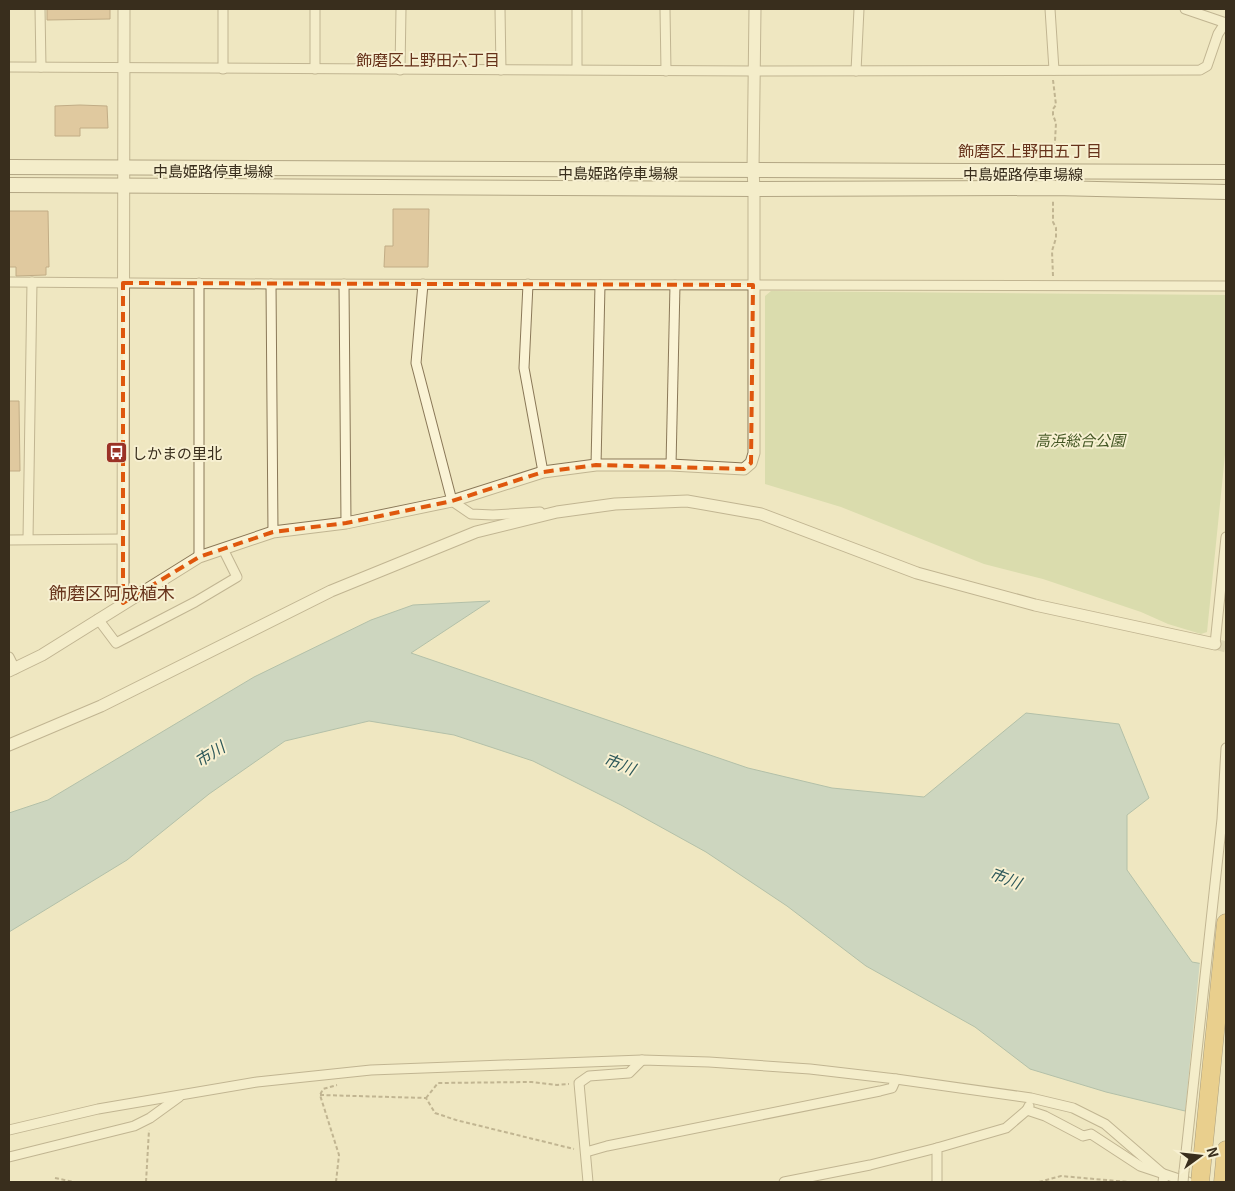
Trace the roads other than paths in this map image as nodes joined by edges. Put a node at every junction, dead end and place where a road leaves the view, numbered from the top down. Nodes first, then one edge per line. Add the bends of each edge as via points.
1 (40, 9) edge
2 (124, 9) edge
3 (223, 9) edge
4 (315, 9) edge
5 (401, 9) edge
6 (500, 9) edge
7 (577, 9) edge
8 (665, 9) edge
9 (755, 9) edge
10 (859, 9) edge
11 (1050, 9) edge
12 (1185, 9) edge
13 (1226, 23) edge
14 (9, 67) edge
15 (41, 67) junction
16 (123, 67) junction
17 (316, 68) junction
18 (223, 69) junction
19 (577, 69) junction
20 (400, 70) junction
21 (501, 70) junction
22 (666, 70) junction
23 (1054, 70) junction
24 (754, 71) junction
25 (856, 71) junction
26 (9, 167) edge
27 (124, 167) junction
28 (753, 170) junction
29 (1226, 172) edge
30 (9, 185) edge
31 (124, 186) junction
32 (754, 190) junction
33 (1226, 192) edge
34 (9, 282) edge
35 (32, 282) junction
36 (123, 283) junction
37 (199, 283) junction
38 (271, 284) junction
39 (344, 284) junction
40 (423, 284) junction
41 (528, 284) junction
42 (600, 284) junction
43 (675, 285) junction
44 (754, 285) junction
45 (1226, 286) edge
46 (596, 464) junction
47 (671, 465) junction
48 (543, 472) junction
49 (452, 501) junction
50 (557, 512) junction
51 (346, 523) junction
52 (273, 532) junction
53 (1226, 537) edge
54 (28, 539) junction
55 (122, 539) junction
56 (9, 540) edge
57 (223, 549) junction
58 (199, 557) junction
59 (123, 603) junction
60 (98, 619) junction
61 (1215, 644) joint
62 (9, 657) edge
63 (12, 670) edge
64 (9, 745) edge
65 (1226, 748) edge
66 (1226, 922) edge
67 (642, 1060) junction
68 (896, 1079) junction
69 (181, 1095) junction
70 (1031, 1098) junction
71 (1028, 1110) junction
72 (9, 1130) edge
73 (1197, 1133) junction
74 (937, 1148) junction
75 (1226, 1150) edge
76 (586, 1152) junction
77 (9, 1158) edge
78 (1193, 1178) edge
79 (1164, 1179) edge
80 (588, 1182) edge
81 (784, 1182) edge
82 (937, 1182) edge
83 (1183, 1182) edge
84 (1223, 1182) edge

1 - 15 street
2 - 16 street
3 - 18 street
4 - 17 street
5 - 20 street
6 - 21 street
7 - 19 street
8 - 22 street
9 - 24 street
10 - 25 street
11 - 23 street
12 - 13 street
13 - 23 street via 1218,34 1207,66 1200,70
14 - 15 street
15 - 16 street
16 - 18 street
16 - 27 street
17 - 18 street
17 - 20 street
19 - 21 street
19 - 22 street
20 - 21 street
22 - 24 street
23 - 25 street
24 - 25 street
24 - 28 street
26 - 27 main road, 中島姫路停車場線
27 - 28 main road, 中島姫路停車場線
27 - 31 street
28 - 29 main road, 中島姫路停車場線
28 - 32 street
30 - 31 main road, 中島姫路停車場線
31 - 32 main road, 中島姫路停車場線
31 - 36 street
32 - 33 main road, 中島姫路停車場線 via 1054,188
32 - 44 street
34 - 35 street
35 - 36 street
35 - 54 street
36 - 37 street
36 - 55 street
37 - 38 street
37 - 58 street
38 - 39 street
38 - 52 street
39 - 40 street
39 - 51 street
40 - 41 street
40 - 49 street via 416,363
41 - 42 street
41 - 48 street via 524,368
42 - 43 street
42 - 46 street
43 - 44 street
43 - 47 street
44 - 45 street
44 - 47 street via 752,462 744,469
46 - 47 street
46 - 48 street
48 - 49 street
49 - 50 street via 471,514
49 - 51 street
50 - 61 street via 615,504 686,501 761,514 918,572 1035,605
50 - 64 street via 476,532 331,592 101,706
51 - 52 street
52 - 57 street
53 - 61 street
54 - 55 street
54 - 56 street
55 - 59 street
57 - 58 street
57 - 60 street via 237,577 195,602 116,643
58 - 59 street
59 - 60 street
60 - 63 street
62 - 63 street
65 - 73 street
66 - 73 highway
67 - 68 street via 810,1069
67 - 69 street via 371,1070 256,1082
67 - 76 street via 629,1072 590,1076 579,1083
68 - 70 street
68 - 76 street via 892,1088 880,1091
69 - 72 street via 98,1109
69 - 77 street via 134,1126
70 - 71 street
70 - 79 street via 1073,1108 1104,1124
71 - 74 street via 1006,1128
71 - 79 street via 1083,1136 1091,1134
73 - 78 highway
74 - 81 street via 870,1166
74 - 82 street
75 - 84 highway
76 - 80 street
78 - 79 street
78 - 83 street, bridge

